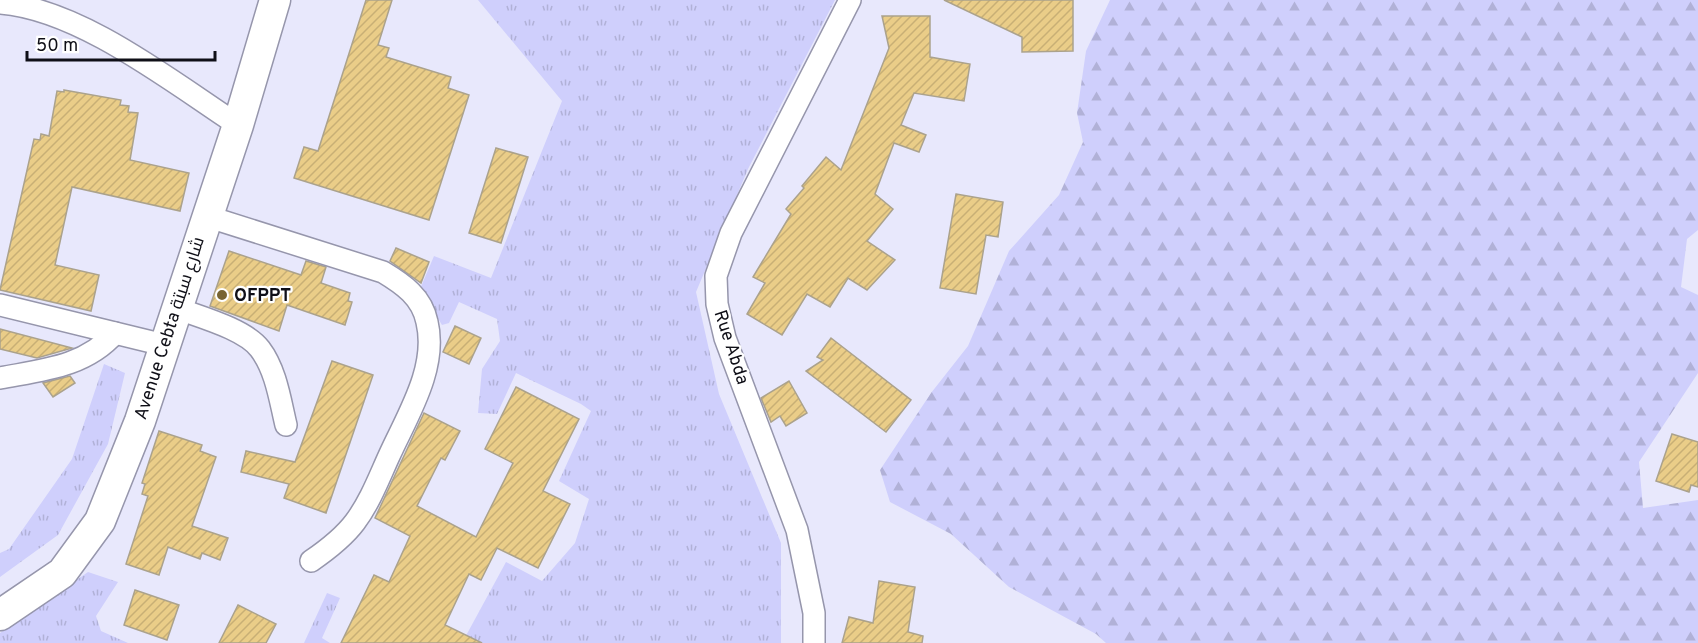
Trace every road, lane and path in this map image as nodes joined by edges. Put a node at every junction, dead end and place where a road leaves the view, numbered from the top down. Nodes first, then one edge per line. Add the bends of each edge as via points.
1 (275, 0) edge
2 (850, 0) edge
3 (0, 3) edge
4 (238, 125) junction
5 (206, 216) junction
6 (0, 305) edge
7 (176, 308) junction
8 (115, 333) junction
9 (164, 345) junction
10 (0, 378) edge
11 (286, 425) dead end
12 (311, 561) dead end
13 (0, 615) edge
14 (814, 643) edge

1 - 4 street, Avenue Cebta شارع سبتة
2 - 14 street, Rue Abda via 730,233 716,276 717,304 725,338 797,530 814,613
3 - 4 street via 44,13 86,31 132,55
4 - 5 street, Avenue Cebta شارع سبتة
5 - 7 street, Avenue Cebta شارع سبتة
5 - 12 street via 383,272 404,285 424,313 429,335 426,365 410,410 360,515 339,540
6 - 8 street
7 - 9 street, Avenue Cebta شارع سبتة
7 - 11 street via 244,335 261,349
8 - 9 street
8 - 10 street via 97,351 72,364
9 - 13 street, Avenue Cebta شارع سبتة via 126,459 100,521 62,573

